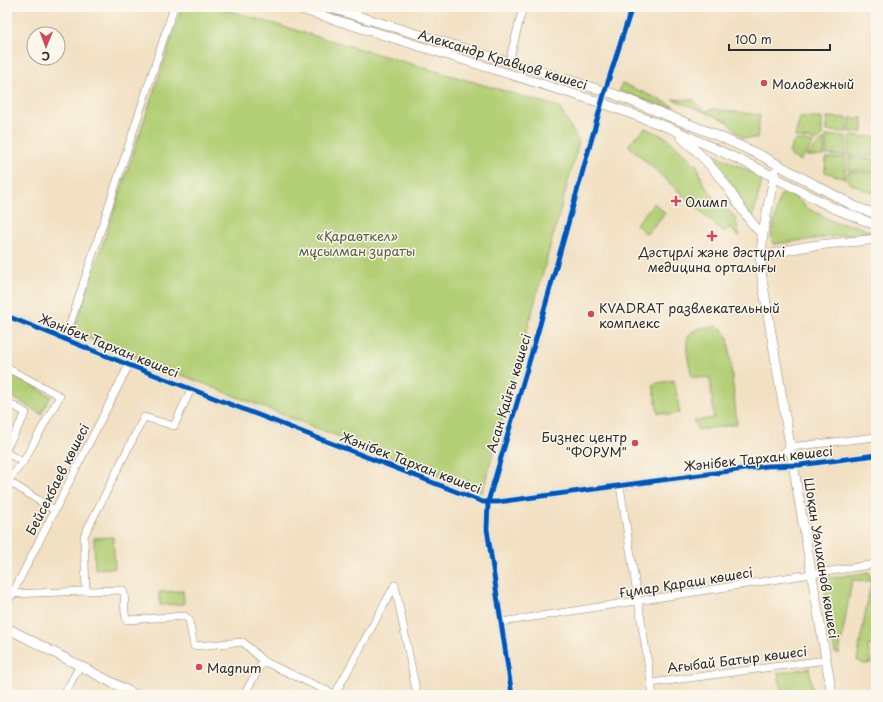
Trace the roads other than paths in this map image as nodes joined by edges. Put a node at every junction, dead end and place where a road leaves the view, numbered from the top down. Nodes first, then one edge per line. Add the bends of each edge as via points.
1 (174, 7) edge
2 (294, 7) edge
3 (328, 7) edge
4 (523, 7) edge
5 (632, 7) edge
6 (509, 62) junction
7 (605, 92) junction
8 (602, 103) junction
9 (670, 128) junction
10 (777, 165) junction
11 (774, 177) junction
12 (876, 214) edge
13 (876, 225) edge
14 (762, 234) junction
15 (876, 239) edge
16 (760, 259) junction
17 (7, 316) edge
18 (65, 339) junction
19 (129, 366) junction
20 (8, 371) edge
21 (191, 389) junction
22 (7, 402) edge
23 (876, 437) edge
24 (7, 447) edge
25 (790, 447) junction
26 (7, 453) edge
27 (876, 455) edge
28 (23, 462) junction
29 (767, 466) junction
30 (794, 466) junction
31 (8, 481) edge
32 (620, 486) junction
33 (488, 502) junction
34 (54, 510) junction
35 (876, 564) edge
36 (812, 574) junction
37 (86, 592) junction
38 (12, 594) junction
39 (639, 602) junction
40 (7, 604) edge
41 (501, 622) junction
42 (7, 628) edge
43 (7, 634) edge
44 (826, 660) junction
45 (263, 661) junction
46 (77, 671) junction
47 (651, 683) junction
48 (64, 695) edge
49 (123, 695) edge
50 (136, 695) edge
51 (244, 695) edge
52 (336, 695) edge
53 (417, 695) edge
54 (512, 695) edge
55 (653, 695) edge
56 (832, 695) edge

1 - 18 street
2 - 8 main road, Александр Кравцов көшесі
3 - 6 main road, Александр Кравцов көшесі
4 - 6 street
5 - 7 street, Асан Қайғы көшесі
6 - 7 main road, Александр Кравцов көшесі
7 - 8 street, Асан Қайғы көшесі
7 - 10 main road, Александр Кравцов көшесі via 697,127
8 - 9 main road, Александр Кравцов көшесі
8 - 33 street, Асан Қайғы көшесі
9 - 11 main road, Александр Кравцов көшесі
9 - 14 main road via 703,155 727,186 750,223
10 - 11 main road, Шоқан Уәлиханов көшесі
10 - 12 main road, Александр Кравцов көшесі via 856,207
11 - 13 main road, Александр Кравцов көшесі via 830,206
11 - 14 main road, Шоқан Уәлиханов көшесі
14 - 16 main road, Шоқан Уәлиханов көшесі
15 - 16 main road via 771,254
16 - 25 main road, Шоқан Уәлиханов көшесі
17 - 18 street, Жәнібек Тархан көшесі
18 - 19 street, Жәнібек Тархан көшесі
19 - 21 street, Жәнібек Тархан көшесі
19 - 34 street, Бейсекбаев көшесі
20 - 28 street via 60,396
21 - 33 street, Жәнібек Тархан көшесі
21 - 37 street via 174,426 144,417 84,536
22 - 24 street via 26,413
23 - 25 street, Жәнібек Тархан көшесі
25 - 29 street, Жәнібек Тархан көшесі
25 - 30 main road, Шоқан Уәлиханов көшесі
26 - 28 street
27 - 30 street, Жәнібек Тархан көшесі
28 - 31 street
29 - 30 street, Жәнібек Тархан көшесі
29 - 32 street, Жәнібек Тархан көшесі
30 - 36 main road, Шоқан Уәлиханов көшесі
31 - 34 street
32 - 33 street, Жәнібек Тархан көшесі
32 - 39 street
33 - 41 street, Асан Қайғы көшесі via 486,529
34 - 38 street, Бейсекбаев көшесі
35 - 36 street, Ғұмар Қараш көшесі
36 - 39 street, Ғұмар Қараш көшесі
36 - 44 main road, Шоқан Уәлиханов көшесі
37 - 38 street
37 - 45 street via 123,590 127,620 185,616 189,620 194,646 243,642
38 - 40 street, Бейсекбаев көшесі
39 - 41 street, Ғұмар Қараш көшесі
39 - 47 street
41 - 54 street, Асан Қайғы көшесі
42 - 50 main road
43 - 46 main road
44 - 47 street, Ағыбай Батыр көшесі
44 - 56 main road, Шоқан Уәлиханов көшесі
45 - 51 street
45 - 52 street
46 - 48 street
46 - 49 main road
47 - 55 street
52 - 53 street via 395,585

